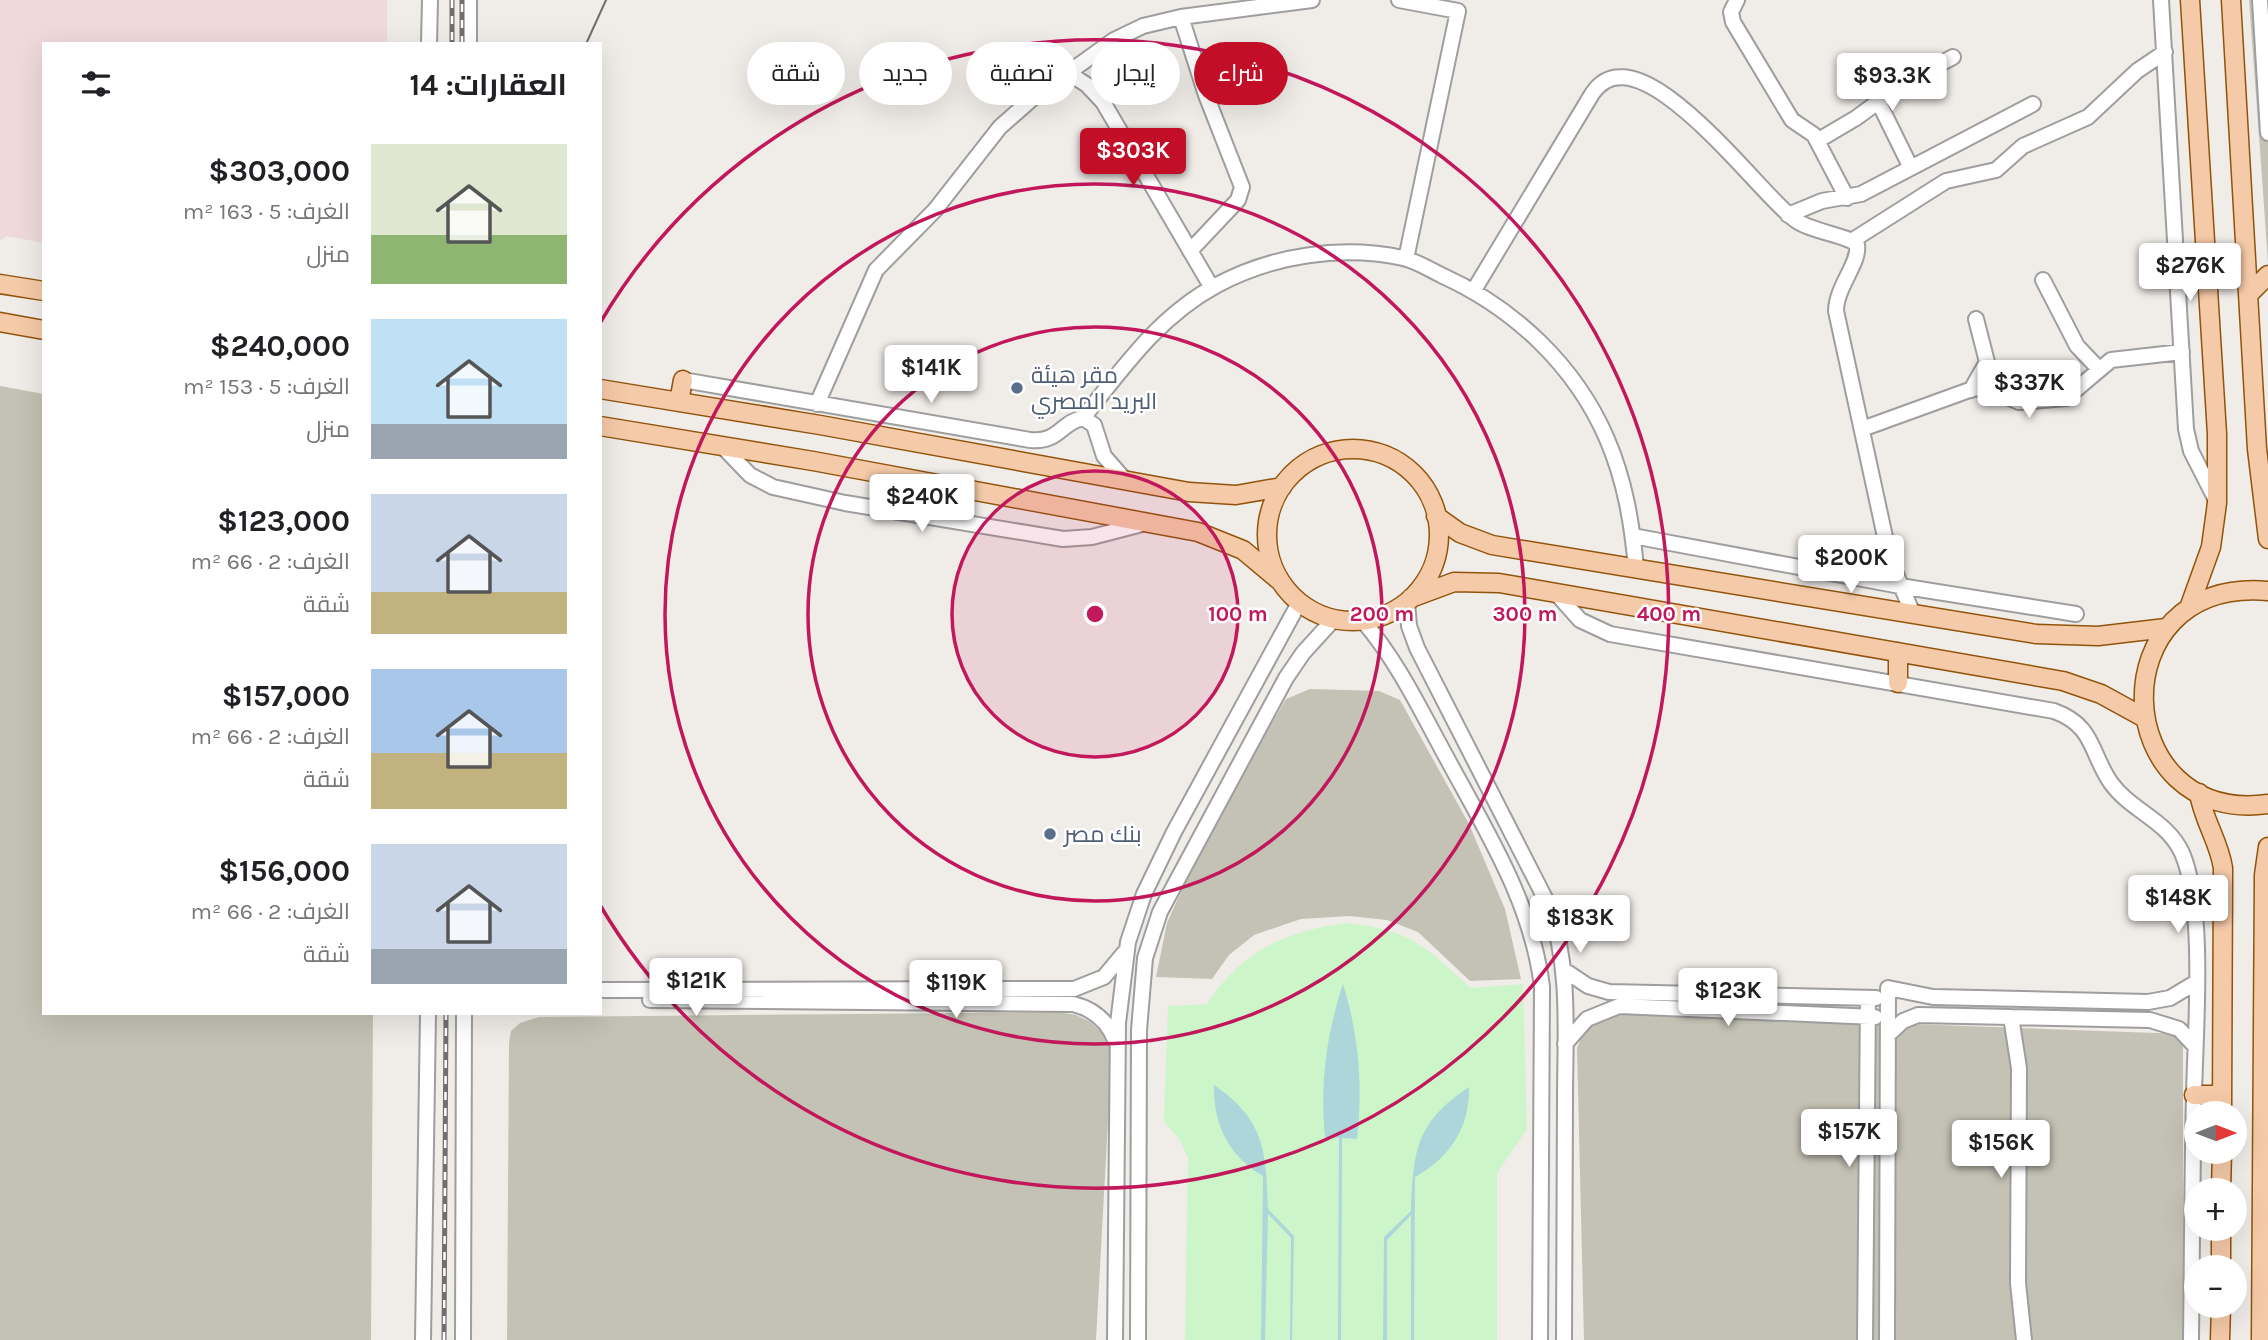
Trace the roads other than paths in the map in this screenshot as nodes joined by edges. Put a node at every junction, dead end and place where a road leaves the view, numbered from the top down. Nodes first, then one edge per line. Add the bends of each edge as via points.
1 (430, 0) edge
2 (469, 0) edge
3 (1312, 0) edge
4 (1399, 0) edge
5 (1737, 0) edge
6 (2161, 0) edge
7 (2190, 0) edge
8 (2231, 0) edge
9 (2260, 0) edge
10 (1181, 17) junction
11 (429, 42) edge
12 (469, 42) edge
13 (2165, 52) junction
14 (1953, 57) dead end
15 (1077, 66) edge
16 (1077, 78) edge
17 (1878, 101) junction
18 (2033, 104) dead end
19 (1027, 105) edge
20 (2268, 133) edge
21 (1817, 141) junction
22 (1911, 168) junction
23 (1847, 198) junction
24 (1788, 215) junction
25 (1853, 240) junction
26 (1190, 251) junction
27 (1406, 259) junction
28 (2268, 275) edge
29 (2043, 280) dead end
30 (0, 284) edge
31 (1212, 288) junction
32 (1474, 290) junction
33 (42, 291) edge
34 (2248, 295) junction
35 (1976, 319) dead end
36 (0, 322) edge
37 (42, 330) edge
38 (2182, 352) junction
39 (2098, 368) junction
40 (682, 380) joint
41 (602, 389) edge
42 (1971, 390) junction
43 (679, 402) junction
44 (817, 404) junction
45 (1083, 418) junction
46 (602, 426) edge
47 (1862, 429) junction
48 (722, 446) junction
49 (1124, 479) junction
50 (1282, 487) junction
51 (2217, 503) junction
52 (1437, 516) junction
53 (1149, 523) junction
54 (1633, 536) junction
55 (2268, 539) edge
56 (1636, 568) junction
57 (1280, 581) junction
58 (1900, 586) junction
59 (2268, 591) edge
60 (1556, 593) junction
61 (1409, 600) junction
62 (1299, 603) junction
63 (2189, 608) junction
64 (1913, 614) junction
65 (2076, 614) dead end
66 (1334, 620) junction
67 (1363, 621) junction
68 (2166, 628) junction
69 (1898, 652) junction
70 (1898, 683) junction
71 (2143, 717) junction
72 (2199, 793) junction
73 (2268, 804) edge
74 (2268, 847) edge
75 (1128, 942) junction
76 (1564, 970) junction
77 (2195, 983) junction
78 (602, 990) edge
79 (1888, 994) junction
80 (792, 995) junction
81 (816, 995) junction
82 (1868, 998) junction
83 (602, 999) edge
84 (428, 1015) edge
85 (464, 1015) edge
86 (1868, 1017) junction
87 (1888, 1017) junction
88 (2011, 1017) junction
89 (1888, 1035) junction
90 (1565, 1044) junction
91 (2195, 1046) junction
92 (1119, 1050) junction
93 (2266, 1090) edge
94 (2194, 1095) junction
95 (2213, 1101) edge
96 (2222, 1101) edge
97 (2221, 1318) edge
98 (423, 1340) edge
99 (463, 1340) edge
100 (1115, 1340) edge
101 (1138, 1340) edge
102 (1540, 1340) edge
103 (1564, 1340) edge
104 (1866, 1340) edge
105 (1887, 1340) edge
106 (2024, 1340) edge
107 (2191, 1340) edge
108 (2220, 1340) edge
109 (2261, 1340) edge

1 - 11 street
2 - 12 street
3 - 10 street
4 - 27 street via 1458,11
5 - 21 street via 1731,12 1733,22 1792,120
6 - 13 street
7 - 51 main road via 2217,434
8 - 34 main road
9 - 20 street
10 - 15 street via 1132,30
10 - 26 street via 1242,187 1238,200
13 - 25 street via 2137,71 2088,117 2023,146 1996,170 1946,181
13 - 38 street
14 - 17 street
16 - 26 street via 1103,103
17 - 21 street
17 - 22 street
18 - 22 street
19 - 44 street via 1000,127 935,210 882,262 867,286
21 - 23 street
22 - 23 street
23 - 24 street via 1822,201
24 - 25 street via 1811,230
24 - 32 street via 1695,119 1640,81 1617,76 1596,87
25 - 47 street via 1858,251 1839,292 1836,311
26 - 31 street
27 - 31 street via 1364,253 1304,256 1244,272
27 - 32 street
28 - 34 main road
29 - 39 street via 2077,346
30 - 33 main road
31 - 45 street via 1168,318 1147,339
32 - 54 street via 1535,338 1591,408 1618,469
34 - 55 main road via 2257,449
35 - 42 street via 1987,359
36 - 37 main road
38 - 39 street via 2116,358
38 - 51 street via 2189,444
39 - 42 street via 2066,398 2024,403 1987,389
40 - 43 main road
40 - 44 street
41 - 43 main road
42 - 47 street
43 - 49 main road
44 - 45 street via 1036,440 1054,437
45 - 49 street via 1094,425 1104,456
46 - 48 main road
47 - 58 street via 1890,560
48 - 53 main road
48 - 53 street via 739,466 761,481 845,503 1063,540
49 - 50 main road via 1212,495
50 - 52 main road via 1298,468 1320,456 1344,449 1368,450 1392,458 1412,473
50 - 57 main road via 1271,509 1267,534 1270,559
51 - 63 main road via 2211,547
52 - 56 main road via 1481,542
52 - 61 main road via 1435,560 1426,581
53 - 57 main road via 1223,540 1263,564
54 - 56 street
54 - 58 street
56 - 64 main road
57 - 62 main road
58 - 64 street
58 - 65 street
59 - 63 main road via 2227,592
60 - 61 main road via 1464,581 1438,586
60 - 69 main road
60 - 70 street via 1580,620 1610,634
61 - 67 main road via 1379,618
61 - 76 street via 1409,626 1417,648 1549,906
62 - 66 main road
62 - 75 street via 1174,832 1144,894
63 - 68 main road
64 - 68 main road via 2067,637
66 - 67 main road
66 - 101 street via 1286,678 1160,912 1145,958 1140,1018
67 - 102 street via 1401,673 1508,872 1535,940 1542,986
68 - 71 main road via 2145,670
69 - 70 main road
69 - 71 main road via 2083,686
70 - 77 street via 2054,711 2081,727 2112,783 2128,802 2163,827 2182,853 2193,908
71 - 72 main road via 2173,774
72 - 73 main road via 2235,805
72 - 96 main road via 2223,869
74 - 93 main road via 2264,875
75 - 81 street via 1119,962 1104,977 1074,989
75 - 92 street via 1119,996
76 - 82 street via 1588,986 1620,993
76 - 90 street
77 - 79 street via 2170,998 2148,1002
77 - 91 street
78 - 80 street
79 - 82 street
79 - 87 street
80 - 81 street
80 - 83 street
81 - 92 street via 1073,1004 1103,1020
82 - 86 street
84 - 98 street
85 - 99 street
86 - 87 street
86 - 90 street via 1619,1006 1587,1019
86 - 104 street
87 - 89 street
88 - 89 street via 1918,1015
88 - 91 street via 2158,1021 2179,1029
88 - 106 street via 2020,1068 2018,1283
89 - 105 street
90 - 103 street
91 - 94 street
92 - 100 street
93 - 109 main road
94 - 95 main road
94 - 107 street
97 - 108 main road

